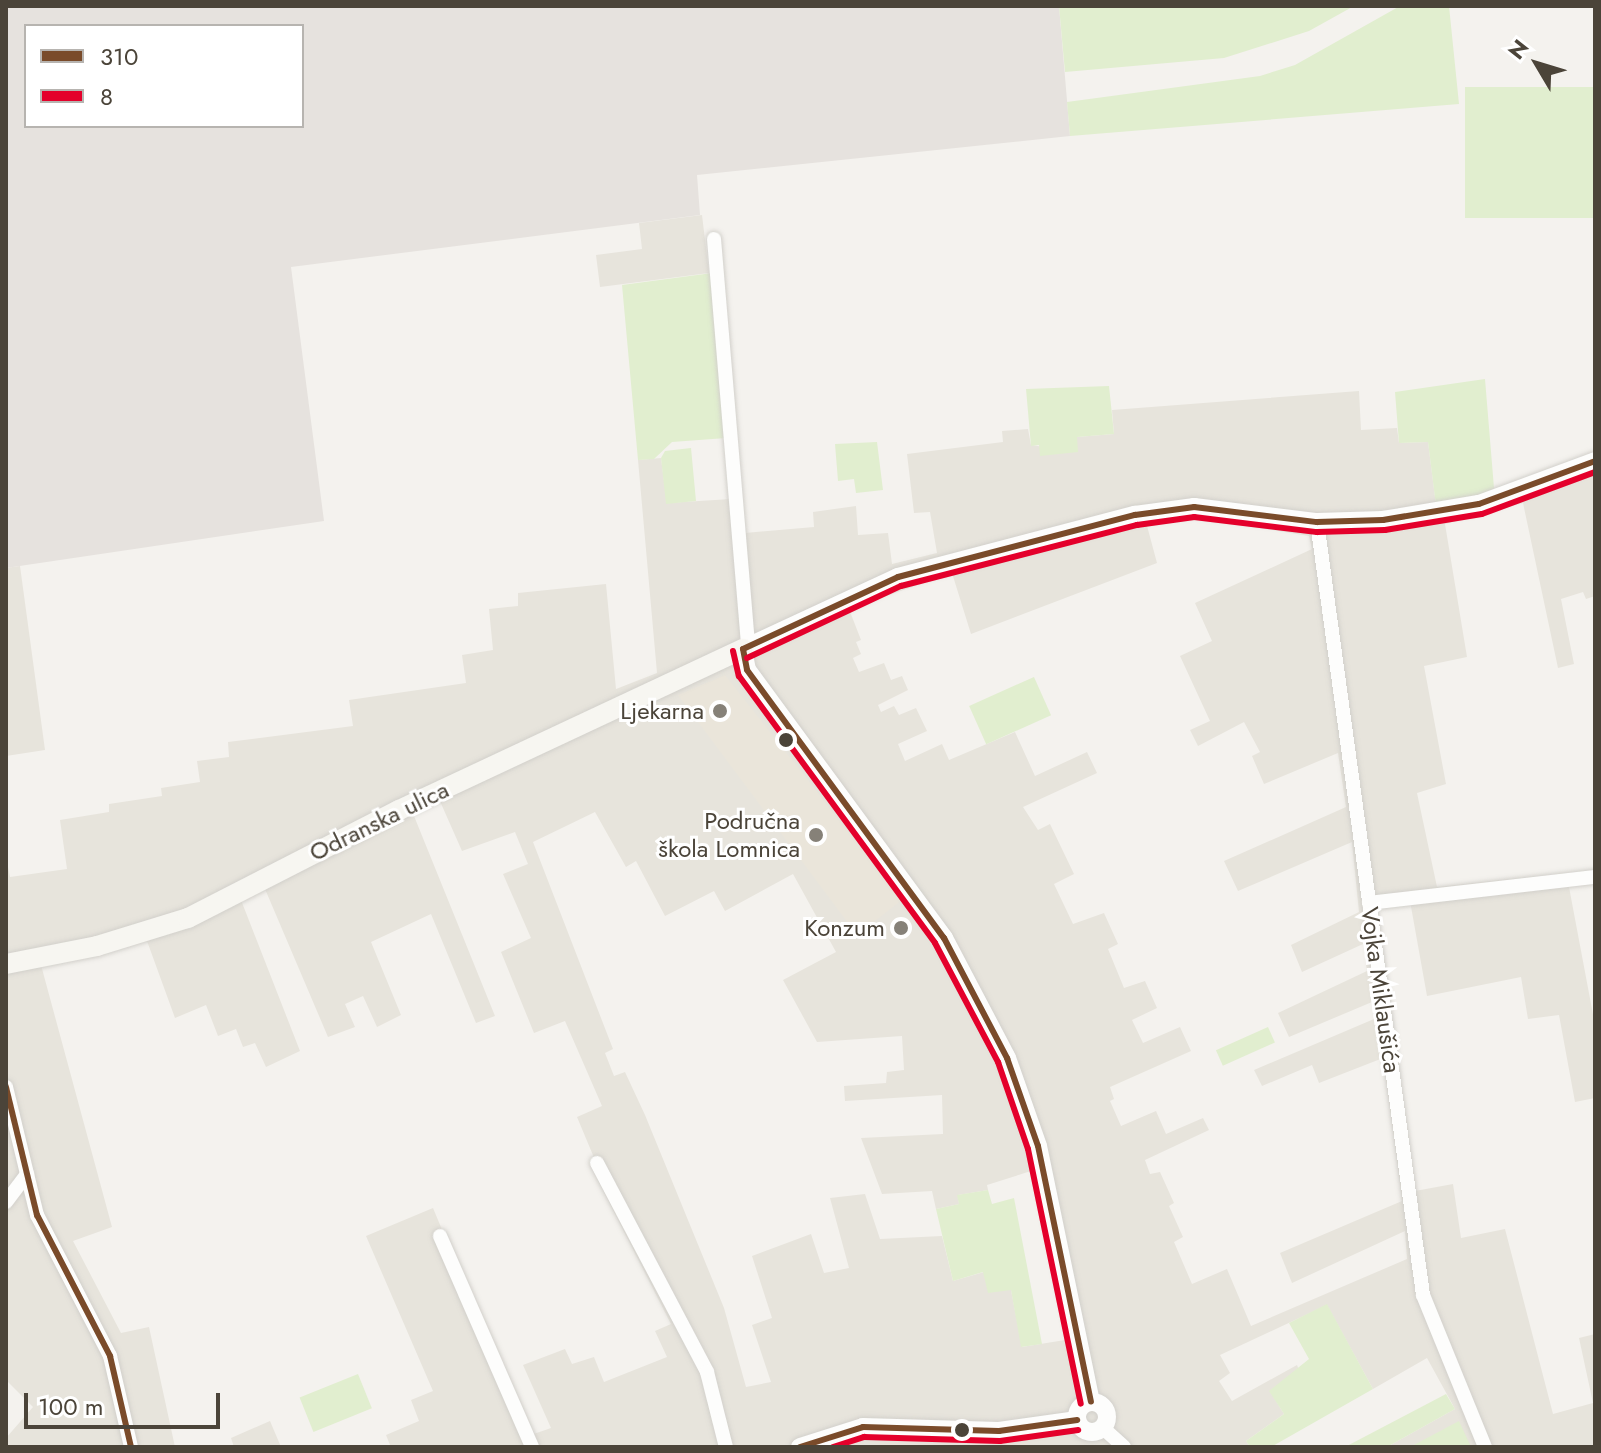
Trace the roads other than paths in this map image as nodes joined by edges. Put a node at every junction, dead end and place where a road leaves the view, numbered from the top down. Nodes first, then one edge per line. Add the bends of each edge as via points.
1 (714, 239) dead end
2 (1595, 461) edge
3 (1317, 522) junction
4 (745, 648) junction
5 (1595, 877) edge
6 (1369, 903) junction
7 (6, 964) edge
8 (6, 1087) edge
9 (23, 1156) junction
10 (6, 1159) edge
11 (597, 1163) dead end
12 (27, 1174) junction
13 (6, 1202) edge
14 (440, 1236) dead end
15 (1091, 1402) junction
16 (1077, 1420) junction
17 (1103, 1428) junction
18 (131, 1447) edge
19 (532, 1447) edge
20 (726, 1447) edge
21 (800, 1447) edge
22 (1124, 1447) edge
23 (1485, 1447) edge

1 - 4 street
2 - 3 street via 1479,504 1383,520
3 - 4 street via 1215,507 1135,515 898,577
3 - 6 street, Vojka Miklaušića
4 - 7 main road, Odranska ulica via 413,803 188,918 97,946
4 - 15 street via 747,670 944,938 1007,1058 1038,1146
5 - 6 street
6 - 23 street, Vojka Miklaušića via 1425,1307
8 - 9 street
9 - 10 street
9 - 12 street
11 - 20 street via 707,1372
12 - 13 street
12 - 18 street via 48,1241 110,1356
14 - 19 street
15 - 16 street via 1079,1410
15 - 17 street via 1107,1413
16 - 17 street via 1088,1432
16 - 21 street via 1009,1430 863,1427
17 - 22 street

